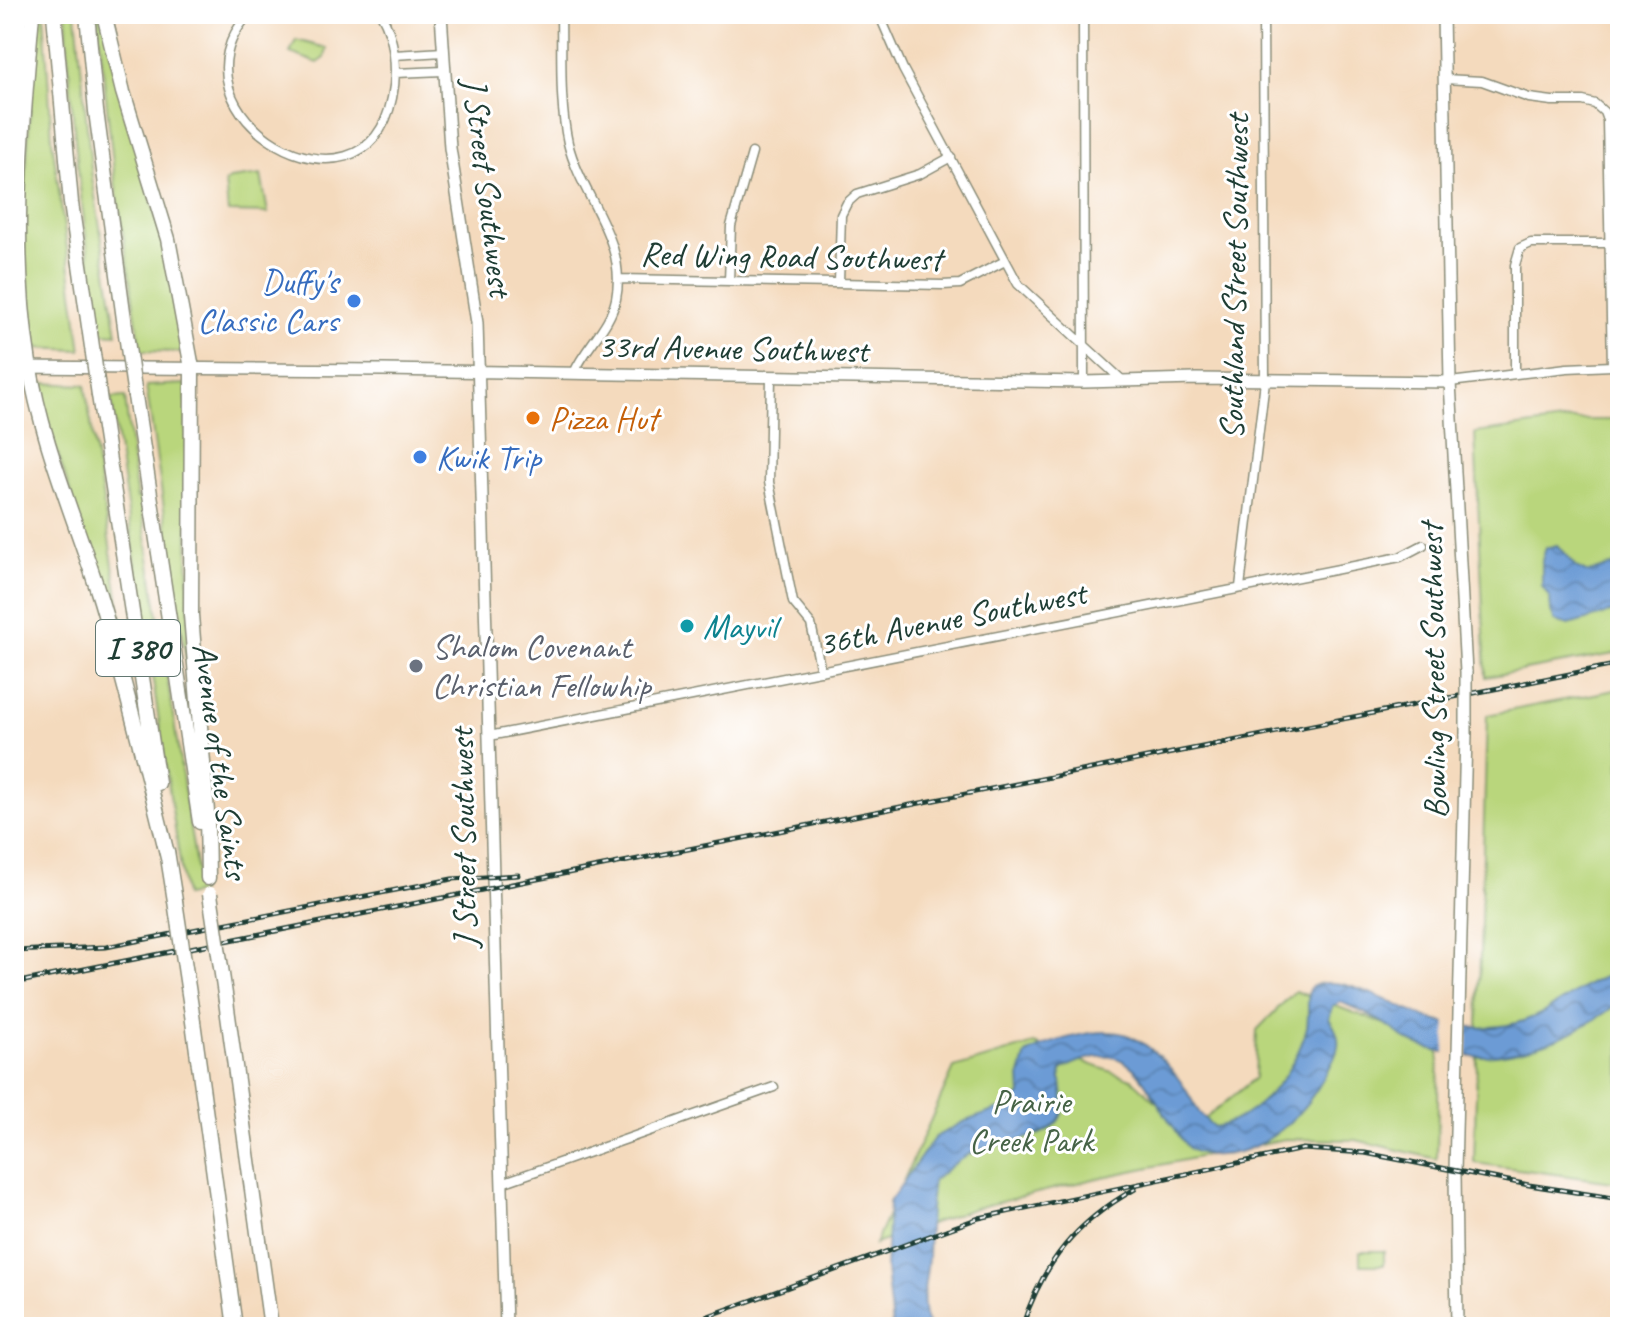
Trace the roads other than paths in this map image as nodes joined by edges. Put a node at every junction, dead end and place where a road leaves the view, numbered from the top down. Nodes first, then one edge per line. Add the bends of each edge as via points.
1 (32, 14) edge
2 (54, 14) edge
3 (87, 14) edge
4 (104, 14) edge
5 (249, 14) edge
6 (381, 14) edge
7 (441, 14) edge
8 (561, 14) edge
9 (879, 14) edge
10 (1083, 14) edge
11 (1263, 14) edge
12 (1443, 14) edge
13 (443, 52) junction
14 (394, 55) junction
15 (444, 71) junction
16 (395, 73) junction
17 (1444, 79) junction
18 (752, 153) dead end
19 (951, 157) junction
20 (1610, 243) junction
21 (1005, 261) junction
22 (618, 279) junction
23 (729, 281) junction
24 (839, 282) junction
25 (1084, 345) junction
26 (22, 366) edge
27 (192, 368) junction
28 (479, 372) junction
29 (574, 373) junction
30 (1515, 373) junction
31 (771, 377) junction
32 (1123, 381) junction
33 (1265, 381) junction
34 (1084, 382) junction
35 (1450, 382) junction
36 (1423, 545) dead end
37 (1240, 587) junction
38 (821, 671) junction
39 (489, 736) junction
40 (168, 858) junction
41 (208, 878) junction
42 (774, 1087) dead end
43 (502, 1183) junction
44 (235, 1327) edge
45 (271, 1327) edge
46 (506, 1327) edge
47 (1457, 1327) edge

1 - 26 highway via 18,179
2 - 40 highway, Avenue of the Saints / I 380, bridge via 71,203
3 - 41 highway, Avenue of the Saints / I 380, bridge via 126,334
4 - 27 highway via 168,239
5 - 16 street via 226,59 228,82 253,129 290,153 328,159 362,149 389,112
6 - 14 street
7 - 13 street, J Street Southwest
8 - 22 street via 568,142 616,254
9 - 19 street
10 - 25 street
11 - 33 street, Southland Street Southwest
12 - 17 street, Bowling Street Southwest
13 - 14 street
13 - 15 street, J Street Southwest
14 - 16 street
15 - 16 street
15 - 28 street, J Street Southwest
17 - 20 street via 1482,81 1529,98 1583,101 1604,112
17 - 35 street, Bowling Street Southwest
18 - 23 street via 731,226
19 - 21 street
19 - 24 street via 920,174 857,194 847,203 841,215
20 - 30 street via 1531,243 1520,248 1515,265
20 - 30 street via 1612,366
21 - 24 street, Red Wing Road Southwest via 960,284
21 - 25 street via 1018,284
22 - 23 street, Red Wing Road Southwest
22 - 29 street via 608,321
23 - 24 street, Red Wing Road Southwest
25 - 32 street
25 - 34 street
26 - 27 street, 33rd Avenue Southwest
26 - 40 highway via 108,627
27 - 28 street, 33rd Avenue Southwest
27 - 41 highway via 191,615
28 - 29 street, 33rd Avenue Southwest
28 - 39 street, J Street Southwest
29 - 31 street, 33rd Avenue Southwest
30 - 35 street
31 - 34 street, 33rd Avenue Southwest
31 - 38 street via 769,482 793,602 811,624
32 - 33 street, 33rd Avenue Southwest
32 - 34 street, 33rd Avenue Southwest
33 - 35 street, 33rd Avenue Southwest
33 - 37 street, Southland Street Southwest
35 - 47 street, Bowling Street Southwest, bridge via 1466,672
36 - 37 street, 36th Avenue Southwest via 1400,557
37 - 38 street, 36th Avenue Southwest
38 - 39 street, 36th Avenue Southwest
39 - 43 street, J Street Southwest
40 - 44 highway, Avenue of the Saints / I 380, bridge
41 - 45 highway, Avenue of the Saints / I 380, bridge
42 - 43 street
43 - 46 street, J Street Southwest

